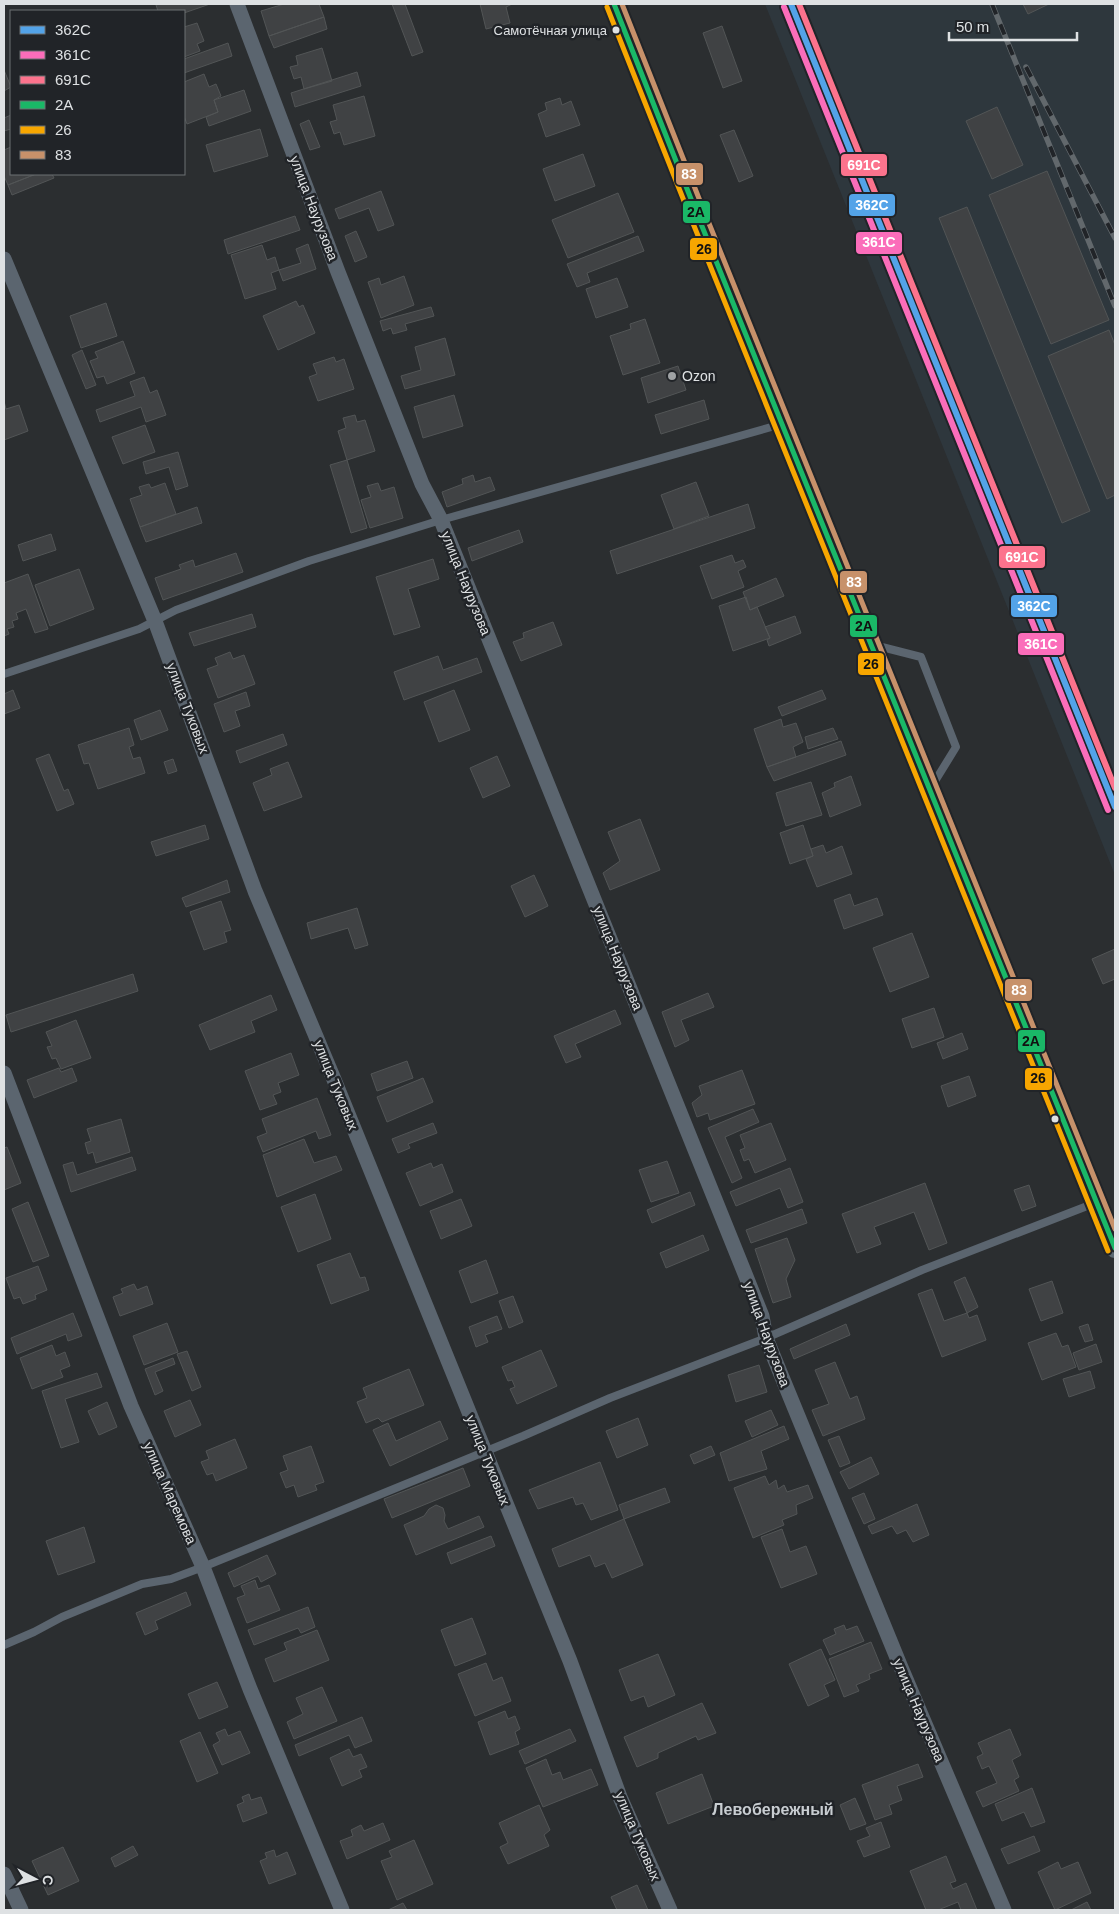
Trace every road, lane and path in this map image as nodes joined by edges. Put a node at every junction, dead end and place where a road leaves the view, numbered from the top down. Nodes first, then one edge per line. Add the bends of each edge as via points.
1 (237, 4) edge
2 (614, 4) edge
3 (4, 258) edge
4 (782, 424) junction
5 (441, 520) junction
6 (155, 621) junction
7 (870, 644) junction
8 (4, 674) edge
9 (929, 790) junction
10 (4, 1073) edge
11 (1097, 1202) junction
12 (1115, 1248) edge
13 (766, 1338) junction
14 (484, 1452) junction
15 (203, 1567) junction
16 (4, 1645) edge
17 (4, 1874) edge
18 (21, 1910) edge
19 (342, 1910) edge
20 (670, 1910) edge
21 (1004, 1910) edge

1 - 5 street, улица Наурузова via 338,272 422,484
2 - 4 main road
3 - 6 street, улица Туковых
4 - 5 lane
4 - 7 main road
5 - 6 lane via 309,561 176,610
5 - 13 street, улица Наурузова via 762,1316
6 - 8 lane
6 - 14 street, улица Туковых via 255,891
7 - 9 main road
7 - 9 lane via 921,657 956,747
9 - 11 main road
10 - 15 street, улица Маремова via 131,1406
11 - 12 main road
11 - 13 lane via 922,1270
13 - 14 lane via 610,1398
13 - 21 street, улица Наурузова
14 - 15 lane
14 - 20 street, улица Туковых via 570,1661 620,1796
15 - 16 lane via 171,1579 134,1587
15 - 19 street, улица Маремова
17 - 18 street

